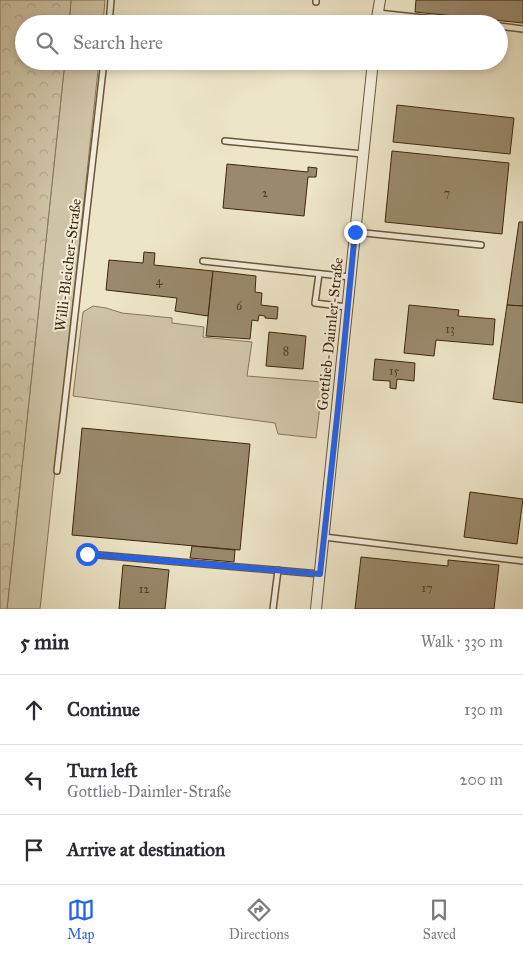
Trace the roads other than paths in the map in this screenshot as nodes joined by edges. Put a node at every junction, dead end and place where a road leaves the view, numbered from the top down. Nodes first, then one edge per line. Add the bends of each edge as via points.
1 (111, 0) edge
2 (380, 0) edge
3 (378, 13) joint
4 (110, 15) edge
5 (396, 15) edge
6 (508, 27) edge
7 (523, 28) edge
8 (103, 70) edge
9 (371, 70) edge
10 (225, 141) dead end
11 (363, 154) junction
12 (355, 232) junction
13 (481, 245) dead end
14 (203, 261) dead end
15 (319, 274) junction
16 (350, 277) junction
17 (347, 307) junction
18 (57, 471) dead end
19 (324, 536) junction
20 (87, 554) dead end
21 (523, 561) edge
22 (278, 570) junction
23 (320, 574) junction
24 (273, 609) edge
25 (316, 609) edge

1 - 4 lane
2 - 3 street
3 - 5 lane
6 - 7 lane
8 - 18 lane, Willi-Bleicher-Straße
9 - 11 street, Gottlieb-Daimler-Straße
10 - 11 lane
11 - 12 street, Gottlieb-Daimler-Straße
12 - 13 lane
12 - 16 street, Gottlieb-Daimler-Straße
14 - 15 lane
15 - 16 lane
15 - 17 lane via 315,303
16 - 17 street, Gottlieb-Daimler-Straße
17 - 19 street, Gottlieb-Daimler-Straße
19 - 21 lane
19 - 23 street, Gottlieb-Daimler-Straße
20 - 22 lane
22 - 23 lane
22 - 24 lane
23 - 25 street, Gottlieb-Daimler-Straße

